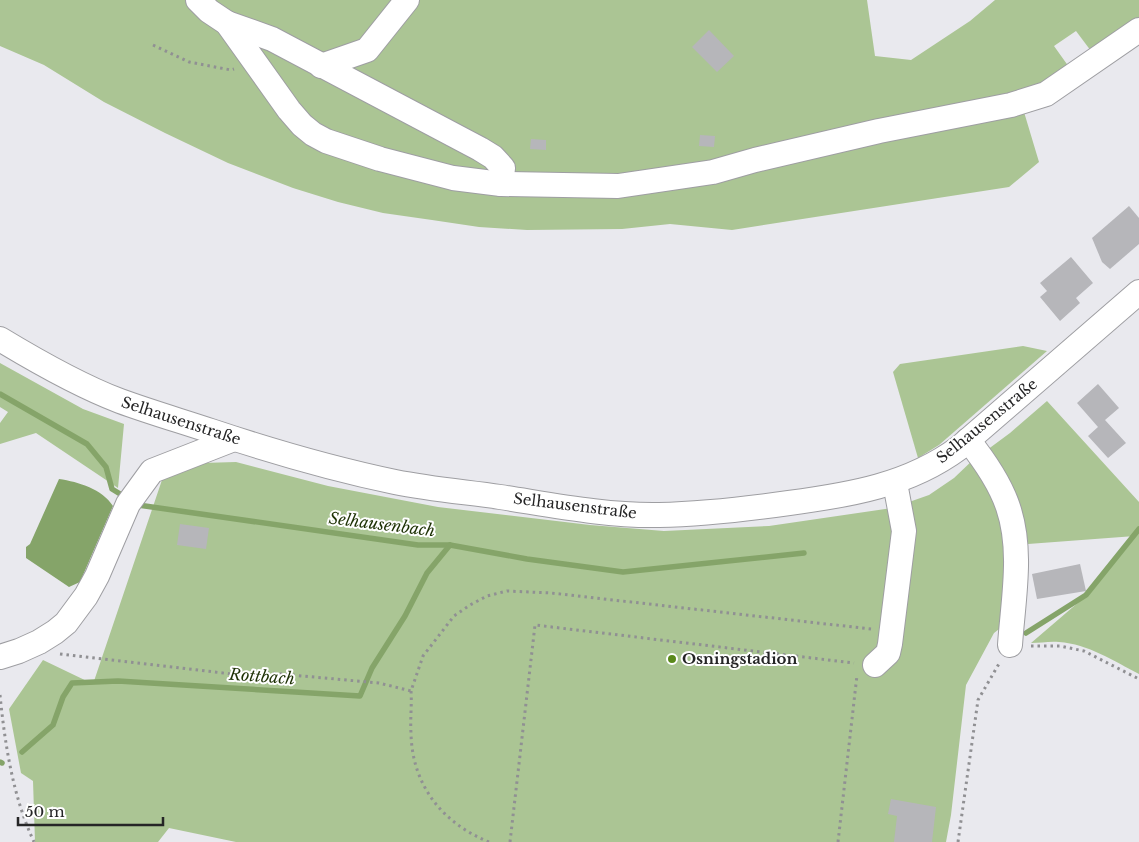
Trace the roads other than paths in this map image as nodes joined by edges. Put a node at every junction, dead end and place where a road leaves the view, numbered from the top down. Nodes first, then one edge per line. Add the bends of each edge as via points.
1 (198, 0) edge
2 (407, 0) edge
3 (227, 23) junction
4 (1139, 30) edge
5 (321, 66) junction
6 (501, 184) junction
7 (1139, 292) edge
8 (0, 339) edge
9 (234, 439) junction
10 (968, 440) junction
11 (895, 483) junction
12 (1010, 645) road end
13 (0, 657) edge
14 (864, 668) road end

1 - 3 street
2 - 5 street via 367,50
3 - 5 street via 272,39
3 - 6 street via 289,110 302,125 326,141 453,178
4 - 6 street via 1046,94 1011,105 879,131 703,173 618,186
5 - 6 street via 493,157 503,168
7 - 10 street, Selhausenstraße
8 - 9 street, Selhausenstraße via 34,360 119,400
9 - 11 street, Selhausenstraße via 330,467 397,482 606,513 658,515 757,507 858,492
9 - 13 street via 152,472 130,500 97,576 66,623 40,642
10 - 11 street, Selhausenstraße via 942,461
10 - 12 street via 994,479 1008,505 1013,523 1016,555
11 - 14 street via 904,531 892,631 888,653

